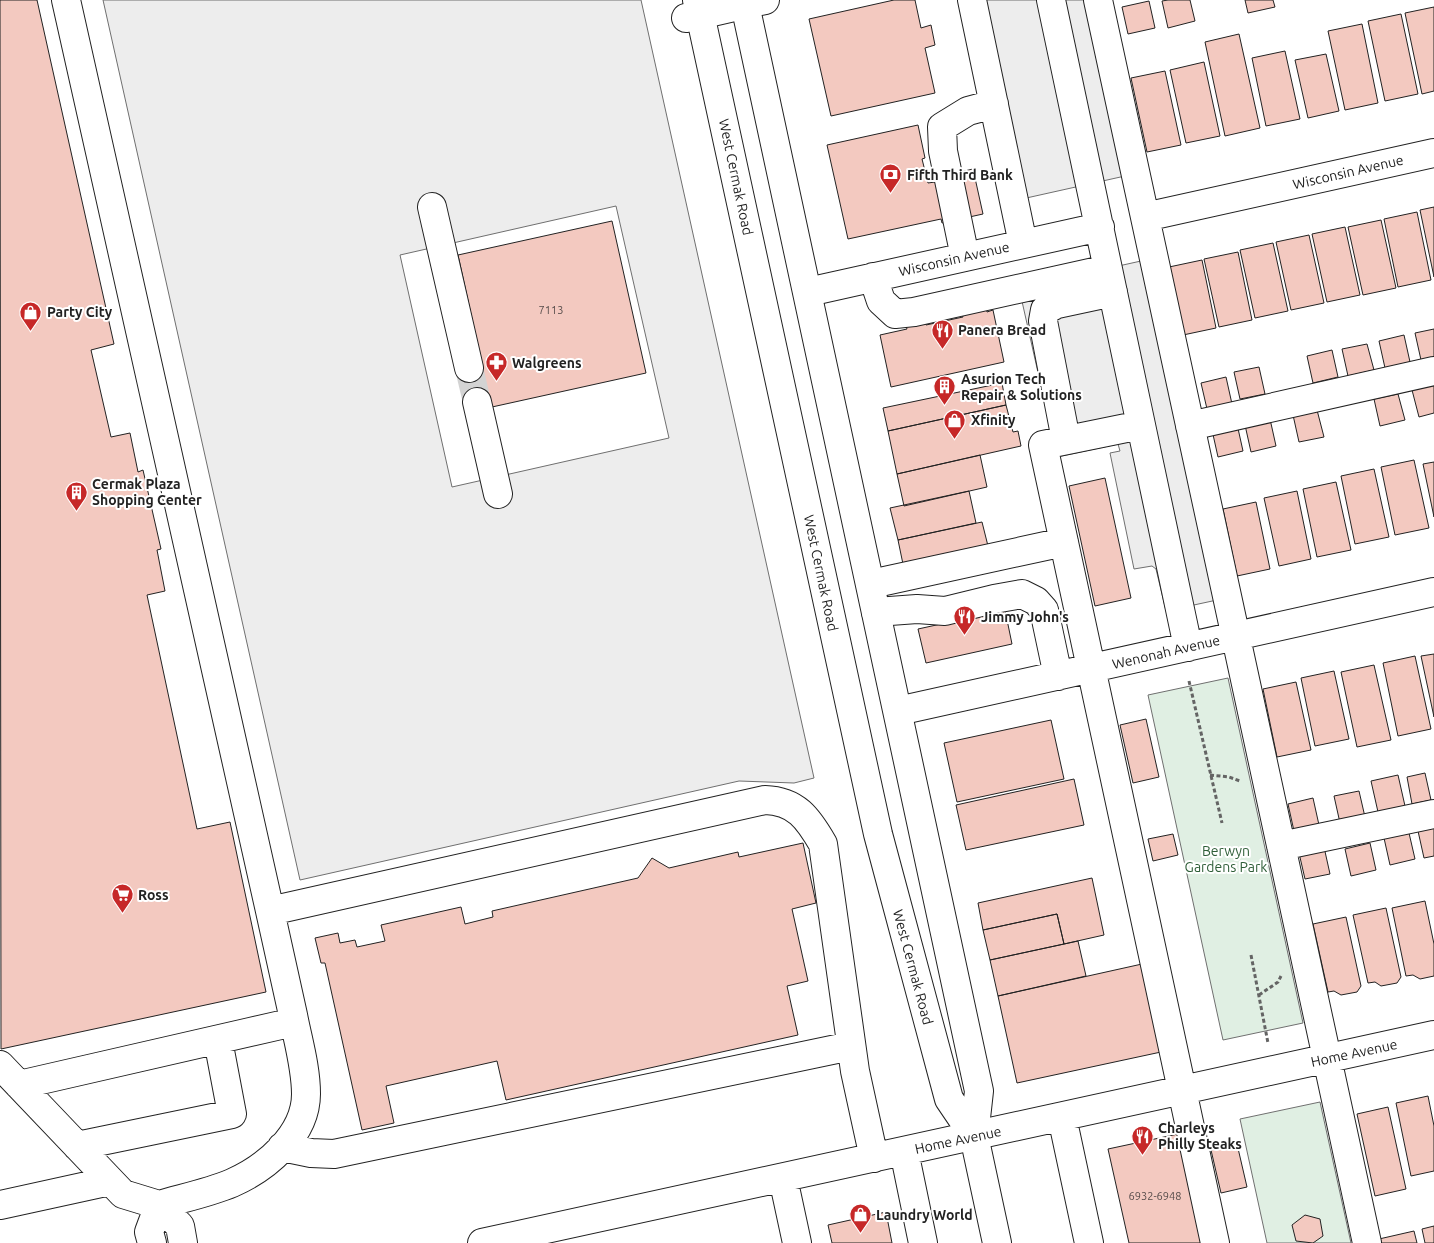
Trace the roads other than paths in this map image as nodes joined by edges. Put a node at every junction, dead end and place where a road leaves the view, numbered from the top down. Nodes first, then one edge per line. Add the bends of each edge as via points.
1 (66, 0) edge
2 (972, 0) edge
3 (1051, 0) edge
4 (751, 1) edge
5 (1100, 1) edge
6 (694, 11) edge
7 (994, 104) junction
8 (1434, 153) edge
9 (432, 207) dead end
10 (1145, 217) junction
11 (1100, 227) junction
12 (1023, 244) junction
13 (965, 257) junction
14 (873, 278) junction
15 (1111, 281) junction
16 (808, 292) junction
17 (469, 368) tunnel mouth
18 (1434, 371) edge
19 (477, 402) tunnel mouth
20 (1141, 425) junction
21 (1190, 426) junction
22 (1066, 440) junction
23 (498, 494) dead end
24 (1064, 542) junction
25 (871, 584) junction
26 (1434, 592) edge
27 (876, 612) junction
28 (1235, 636) junction
29 (1188, 647) junction
30 (1090, 668) junction
31 (1058, 676) junction
32 (898, 711) junction
33 (1434, 814) edge
34 (1281, 846) junction
35 (270, 911) junction
36 (294, 1022) junction
37 (1434, 1036) edge
38 (218, 1040) junction
39 (851, 1046) junction
40 (1327, 1059) junction
41 (0, 1065) edge
42 (19, 1085) junction
43 (1182, 1091) junction
44 (1062, 1117) junction
45 (974, 1136) junction
46 (77, 1146) junction
47 (282, 1147) junction
48 (904, 1151) junction
49 (874, 1158) junction
50 (783, 1178) junction
51 (110, 1181) junction
52 (0, 1205) edge
53 (159, 1205) junction
54 (152, 1243) edge
55 (183, 1243) edge
56 (482, 1243) edge
57 (797, 1243) edge
58 (923, 1243) edge
59 (997, 1243) edge
60 (1089, 1243) edge
61 (1215, 1243) edge
62 (1367, 1243) edge

1 - 35 main road
2 - 7 main road
3 - 11 main road
4 - 6 main road
4 - 16 main road, West Cermak Road
5 - 10 main road
6 - 45 main road, West Cermak Road via 878,834 949,1099
7 - 12 main road
7 - 13 main road via 968,111 942,127 943,150
8 - 10 main road, Wisconsin Avenue
9 - 17 main road
10 - 21 main road
11 - 12 main road, Wisconsin Avenue
11 - 15 main road
12 - 13 main road, Wisconsin Avenue
13 - 14 main road, Wisconsin Avenue
14 - 15 main road via 881,302 895,314
14 - 16 main road, Wisconsin Avenue
15 - 20 main road
15 - 22 main road via 1045,310 1044,321
16 - 25 main road, West Cermak Road
18 - 21 main road
19 - 23 main road
20 - 22 main road
20 - 29 main road
21 - 28 main road
22 - 24 main road via 1043,445
24 - 25 main road
24 - 30 main road
25 - 27 main road, West Cermak Road
26 - 28 main road, Wenonah Avenue
27 - 31 main road via 945,611 1022,594 1036,601 1044,610
27 - 32 main road, West Cermak Road
28 - 29 main road, Wenonah Avenue
28 - 34 main road
29 - 30 main road, Wenonah Avenue
30 - 31 main road, Wenonah Avenue
30 - 43 main road
31 - 32 main road, Wenonah Avenue
32 - 45 main road, West Cermak Road via 979,1091
33 - 34 main road
34 - 40 main road
35 - 36 main road
35 - 39 main road via 765,800 779,800 793,806 806,818 823,844
36 - 38 main road
36 - 47 main road via 305,1068 306,1096 302,1118
37 - 40 main road, Home Avenue
38 - 42 main road
38 - 46 main road via 232,1114
39 - 47 main road via 334,1154
39 - 49 main road
40 - 43 main road, Home Avenue
40 - 62 main road
41 - 42 main road
42 - 46 main road
43 - 44 main road, Home Avenue
43 - 61 main road
44 - 45 main road, Home Avenue
44 - 60 main road
45 - 48 main road, Home Avenue
45 - 59 main road, West Cermak Road
46 - 51 main road
47 - 53 main road via 264,1164 233,1182
48 - 49 main road, Home Avenue
48 - 58 main road
49 - 50 main road, Home Avenue
50 - 56 main road, Home Avenue
50 - 57 main road
51 - 52 main road
51 - 53 main road via 122,1194
53 - 54 main road via 149,1232
53 - 55 main road via 180,1226

